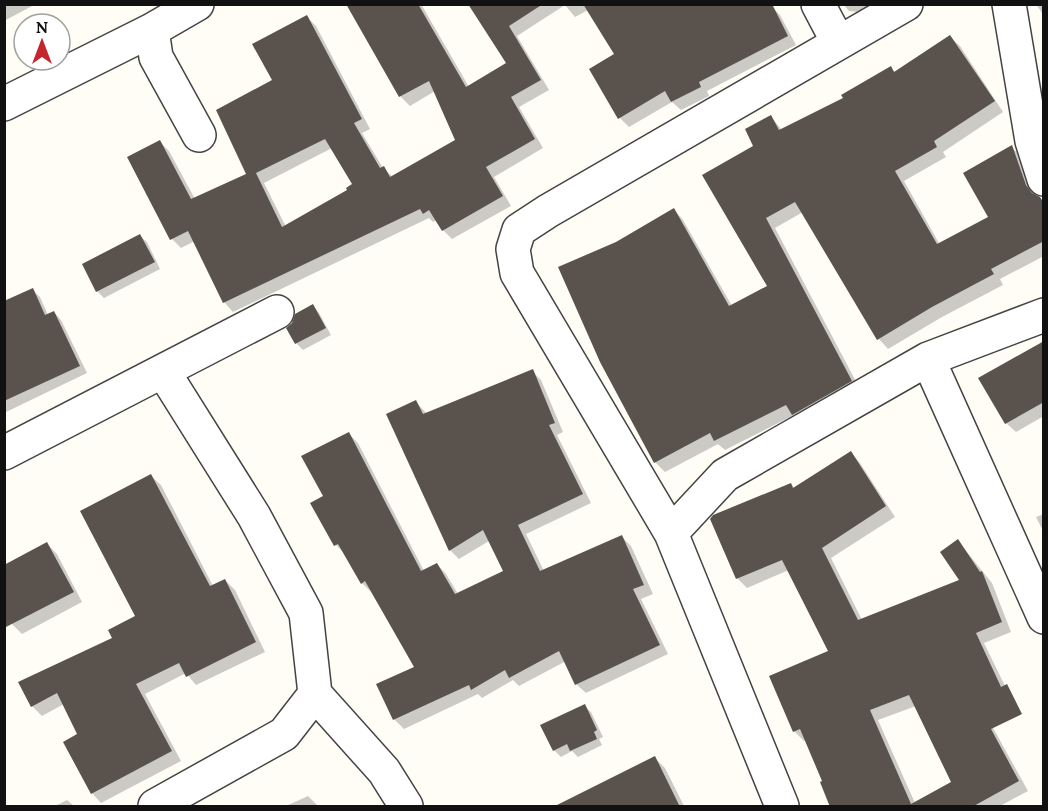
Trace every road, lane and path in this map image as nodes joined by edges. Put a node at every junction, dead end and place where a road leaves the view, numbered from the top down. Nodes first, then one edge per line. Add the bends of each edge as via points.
1 (197, 4) edge
2 (818, 4) edge
3 (906, 4) edge
4 (1009, 4) edge
5 (152, 30) junction
6 (838, 42) junction
7 (4, 104) edge
8 (199, 135) dead end
9 (1044, 179) edge
10 (277, 312) dead end
11 (1044, 315) edge
12 (928, 359) junction
13 (163, 370) junction
14 (4, 453) edge
15 (671, 533) junction
16 (1044, 616) edge
17 (315, 694) junction
18 (155, 807) edge
19 (406, 807) edge
20 (782, 807) edge

1 - 5 street
2 - 6 street
3 - 6 street
4 - 9 street via 1032,141
5 - 7 street
5 - 8 street via 156,57
6 - 15 street via 519,230 513,249 516,273
10 - 13 street
11 - 12 street
12 - 15 street via 725,475
12 - 16 street
13 - 14 street
13 - 17 street via 254,516 306,614
15 - 20 street
17 - 18 street via 284,734
17 - 19 street via 384,771

